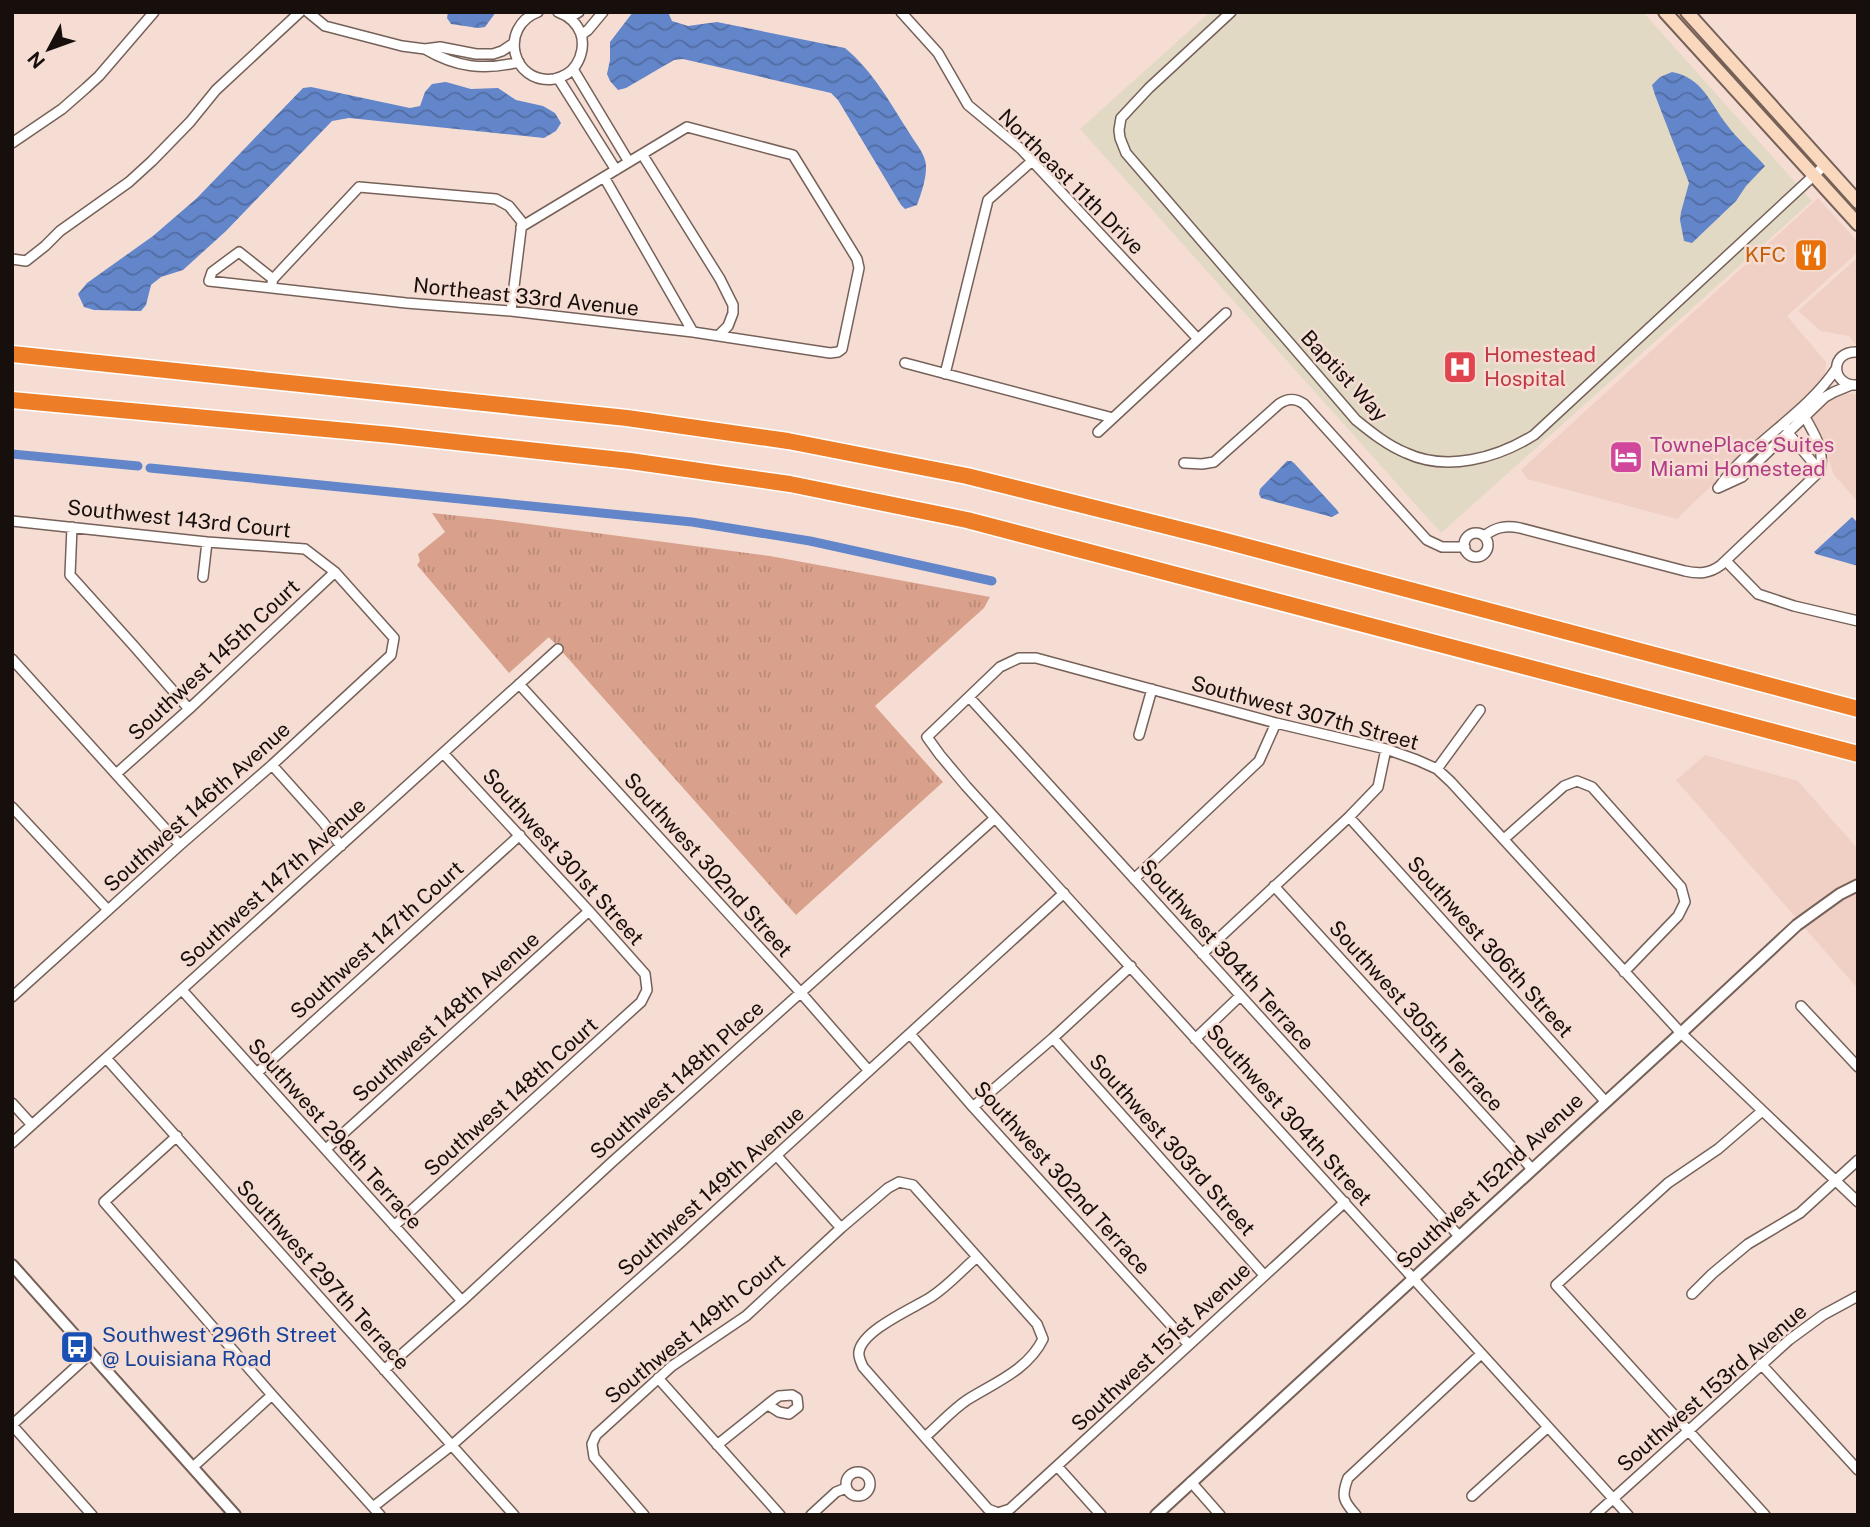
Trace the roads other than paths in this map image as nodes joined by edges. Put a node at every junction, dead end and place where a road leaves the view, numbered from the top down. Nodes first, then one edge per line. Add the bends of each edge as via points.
1 (154, 12) edge
2 (300, 12) edge
3 (308, 12) edge
4 (538, 12) edge
5 (558, 12) edge
6 (579, 12) edge
7 (603, 12) edge
8 (901, 12) edge
9 (1231, 12) edge
10 (1665, 12) edge
11 (1687, 12) edge
12 (569, 18) junction
13 (581, 35) junction
14 (514, 43) junction
15 (425, 48) junction
16 (519, 62) junction
17 (573, 69) junction
18 (558, 78) junction
19 (12, 144) edge
20 (642, 154) junction
21 (1032, 161) junction
22 (629, 162) junction
23 (1824, 166) junction
24 (616, 170) junction
25 (1814, 176) junction
26 (604, 177) junction
27 (1858, 202) edge
28 (1858, 224) edge
29 (521, 225) junction
30 (12, 260) edge
31 (272, 284) junction
32 (511, 311) junction
33 (1226, 313) dead end
34 (693, 332) junction
35 (719, 335) junction
36 (1198, 339) junction
37 (1858, 352) edge
38 (12, 354) edge
39 (905, 363) dead end
40 (1836, 369) junction
41 (945, 374) junction
42 (1854, 385) edge
43 (12, 400) edge
44 (1792, 415) junction
45 (1805, 417) junction
46 (1113, 418) junction
47 (1098, 432) dead end
48 (1788, 433) junction
49 (1820, 447) junction
50 (1805, 453) junction
51 (1184, 463) dead end
52 (1820, 471) junction
53 (12, 521) edge
54 (72, 527) junction
55 (1484, 536) junction
56 (207, 542) junction
57 (1465, 547) junction
58 (1726, 561) junction
59 (335, 572) junction
60 (203, 577) dead end
61 (1858, 621) edge
62 (394, 638) joint
63 (558, 649) dead end
64 (12, 659) edge
65 (519, 684) junction
66 (1152, 689) junction
67 (969, 697) junction
68 (189, 709) junction
69 (1858, 709) edge
70 (1480, 710) dead end
71 (1276, 723) junction
72 (1139, 736) dead end
73 (1385, 749) junction
74 (443, 753) junction
75 (1858, 754) edge
76 (272, 765) junction
77 (1437, 769) junction
78 (116, 774) junction
79 (12, 807) edge
80 (1349, 817) junction
81 (995, 818) junction
82 (520, 835) junction
83 (1504, 839) junction
84 (180, 845) junction
85 (341, 846) junction
86 (1134, 879) junction
87 (1858, 885) edge
88 (1274, 886) junction
89 (1064, 893) junction
90 (108, 910) junction
91 (589, 911) junction
92 (1202, 954) junction
93 (1131, 966) junction
94 (1624, 972) junction
95 (182, 989) junction
96 (647, 990) joint
97 (801, 993) junction
98 (1241, 996) junction
99 (12, 997) edge
100 (1801, 1006) dead end
101 (1681, 1033) junction
102 (910, 1034) junction
103 (1053, 1038) junction
104 (1195, 1039) junction
105 (106, 1058) junction
106 (1858, 1067) edge
107 (869, 1071) junction
108 (257, 1072) junction
109 (1605, 1101) junction
110 (12, 1103) edge
111 (973, 1107) junction
112 (1761, 1112) junction
113 (32, 1125) junction
114 (177, 1136) junction
115 (12, 1143) edge
116 (326, 1149) junction
117 (777, 1156) junction
118 (1858, 1160) edge
119 (1532, 1169) junction
120 (1835, 1181) junction
121 (1345, 1202) junction
122 (1858, 1202) edge
123 (394, 1226) junction
124 (841, 1228) junction
125 (1459, 1236) junction
126 (977, 1257) junction
127 (12, 1265) edge
128 (1265, 1275) junction
129 (1412, 1279) junction
130 (1692, 1294) dead end
131 (1858, 1296) edge
132 (461, 1301) junction
133 (1189, 1345) junction
134 (91, 1353) junction
135 (1481, 1354) junction
136 (1761, 1364) junction
137 (384, 1370) junction
138 (658, 1378) junction
139 (272, 1395) junction
140 (768, 1405) dead end
141 (12, 1425) edge
142 (1548, 1427) junction
143 (1689, 1430) junction
144 (925, 1437) junction
145 (453, 1445) junction
146 (717, 1446) junction
147 (1057, 1466) junction
148 (192, 1467) junction
149 (1858, 1470) edge
150 (1191, 1482) junction
151 (846, 1488) dead end
152 (1472, 1496) dead end
153 (1613, 1499) junction
154 (377, 1511) edge
155 (92, 1515) edge
156 (234, 1515) edge
157 (514, 1515) edge
158 (644, 1515) edge
159 (780, 1515) edge
160 (811, 1515) edge
161 (1101, 1515) edge
162 (1156, 1515) edge
163 (1220, 1515) edge
164 (1356, 1515) edge
165 (1595, 1515) edge
166 (1628, 1515) edge
167 (1765, 1515) edge

1 - 19 street via 99,76
2 - 30 street via 216,90 129,182 26,261
3 - 15 street via 326,26
4 - 14 street via 522,23
5 - 12 street
6 - 12 street
7 - 13 street
8 - 21 street, Northeast 11th Drive via 938,53 968,105
9 - 25 street, Baptist Way via 1132,105 1121,118 1120,138 1126,153 1356,420 1408,455 1438,462 1471,460 1495,455 1534,435
10 - 25 main road
11 - 23 main road
12 - 13 street
13 - 17 street via 582,49
14 - 15 street via 493,54
14 - 16 street
15 - 16 street via 449,61 472,66
16 - 18 street via 533,76
17 - 18 street
17 - 22 street
18 - 24 street
20 - 22 street
20 - 35 street via 733,304 728,326
20 - 35 street, Northeast 33rd Avenue via 687,127 793,155 857,259 859,268 838,352
21 - 36 street, Northeast 11th Drive
21 - 41 street via 988,200
22 - 24 street
23 - 25 street, Baptist Way
23 - 27 main road
24 - 26 street
25 - 28 main road
26 - 29 street
26 - 34 street
29 - 31 street via 509,206 496,199 359,187
29 - 32 street
31 - 31 street, Northeast 33rd Avenue via 209,281 212,272 239,252
31 - 32 street, Northeast 33rd Avenue via 406,303
32 - 34 street, Northeast 33rd Avenue
33 - 36 street
34 - 35 street, Northeast 33rd Avenue
36 - 46 street
37 - 40 street via 1844,354
38 - 69 highway via 627,418 898,462 1214,538
39 - 41 street
40 - 42 street via 1842,381
40 - 44 street
41 - 46 street
42 - 45 street via 1829,394
43 - 75 highway via 391,435 790,484 967,520
44 - 48 street
44 - 48 street via 1718,488 1742,477
45 - 48 street
45 - 49 street
46 - 47 street
48 - 50 street
49 - 50 street via 1815,454
49 - 52 street
50 - 52 street
51 - 57 street via 1214,463 1279,404 1297,400 1427,540 1442,547
52 - 58 street
53 - 54 street, Southwest 143rd Court
54 - 56 street, Southwest 143rd Court
54 - 68 street via 69,575
55 - 57 street via 1469,535
55 - 57 street via 1488,547 1481,556 1470,555
55 - 58 street via 1504,526 1520,528 1697,573 1712,571
56 - 59 street, Southwest 143rd Court via 305,549
56 - 60 street
58 - 61 street via 1758,594
59 - 62 street, Southwest 143rd Court
59 - 68 street, Southwest 145th Court
62 - 76 street, Southwest 146th Avenue via 391,655
63 - 65 street, Southwest 147th Avenue
64 - 78 street
65 - 74 street, Southwest 147th Avenue
65 - 97 street, Southwest 302nd Street
66 - 67 street, Southwest 307th Street via 1036,658 1019,658 1000,667
66 - 71 street, Southwest 307th Street
66 - 72 street
67 - 81 street, Southwest 304th Street via 927,737
67 - 86 street, Southwest 304th Terrace
68 - 78 street, Southwest 145th Court
70 - 77 street
71 - 73 street, Southwest 307th Street
71 - 86 street via 1259,761
73 - 77 street, Southwest 307th Street
73 - 80 street via 1378,787
74 - 82 street, Southwest 301st Street
74 - 85 street, Southwest 147th Avenue
76 - 84 street, Southwest 146th Avenue
76 - 85 street
77 - 83 street, Southwest 307th Street
78 - 84 street
79 - 90 street
80 - 88 street
80 - 109 street, Southwest 306th Street
81 - 89 street, Southwest 304th Street
81 - 97 street, Southwest 148th Place
82 - 91 street, Southwest 301st Street
82 - 108 street, Southwest 147th Court
83 - 94 street, Southwest 307th Street
83 - 94 street via 1564,786 1577,781 1592,787 1681,887 1685,902 1678,916
84 - 90 street, Southwest 146th Avenue
85 - 95 street, Southwest 147th Avenue
86 - 92 street, Southwest 304th Terrace
87 - 101 street, Southwest 152nd Avenue via 1797,925
88 - 92 street
88 - 119 street, Southwest 305th Terrace
89 - 93 street, Southwest 304th Street
89 - 102 street, Southwest 149th Avenue
90 - 99 street, Southwest 146th Avenue
91 - 96 street, Southwest 301st Street via 645,974
91 - 116 street, Southwest 148th Avenue
92 - 98 street, Southwest 304th Terrace
93 - 103 street
93 - 104 street, Southwest 304th Street
94 - 101 street, Southwest 307th Street
95 - 105 street, Southwest 147th Avenue
95 - 108 street, Southwest 298th Terrace
96 - 123 street, Southwest 148th Court via 641,1002
97 - 107 street, Southwest 302nd Street
97 - 132 street, Southwest 148th Place
98 - 104 street
98 - 125 street, Southwest 304th Terrace
100 - 106 street
101 - 109 street, Southwest 152nd Avenue
101 - 112 street, Southwest 307th Street
102 - 107 street, Southwest 149th Avenue
102 - 111 street, Southwest 302nd Terrace
103 - 111 street
103 - 128 street, Southwest 303rd Street
104 - 121 street, Southwest 304th Street
105 - 113 street, Southwest 147th Avenue
105 - 114 street, Southwest 297th Terrace
107 - 117 street, Southwest 149th Avenue
108 - 116 street, Southwest 298th Terrace
109 - 119 street, Southwest 152nd Avenue
110 - 113 street
111 - 133 street, Southwest 302nd Terrace
112 - 120 street, Southwest 307th Street
112 - 143 street via 1668,1183 1556,1285
113 - 115 street, Southwest 147th Avenue
114 - 137 street, Southwest 297th Terrace
114 - 139 street via 104,1202
116 - 123 street, Southwest 298th Terrace
117 - 124 street
117 - 145 street, Southwest 149th Avenue
118 - 120 street
119 - 125 street, Southwest 152nd Avenue
120 - 122 street, Southwest 307th Street
120 - 130 street via 1800,1213 1748,1244
121 - 128 street, Southwest 151st Avenue
121 - 129 street, Southwest 304th Street
123 - 132 street, Southwest 298th Terrace
124 - 126 street, Southwest 149th Court via 899,1182 913,1185
124 - 138 street, Southwest 149th Court via 746,1316
125 - 129 street, Southwest 152nd Avenue
126 - 144 street via 1037,1325 1043,1339 1037,1352 999,1383 965,1401
126 - 144 street via 933,1296 876,1330 858,1354 863,1367
127 - 134 street
128 - 133 street, Southwest 151st Avenue
129 - 135 street, Southwest 304th Street
129 - 150 street, Southwest 152nd Avenue
131 - 136 street, Southwest 153rd Avenue via 1823,1315
132 - 137 street, Southwest 148th Place
133 - 147 street, Southwest 151st Avenue
134 - 141 street
134 - 148 street
135 - 142 street, Southwest 304th Street
135 - 164 street via 1348,1478 1345,1503
136 - 143 street, Southwest 153rd Avenue
136 - 149 street
137 - 145 street, Southwest 297th Terrace
138 - 146 street
138 - 158 street, Southwest 149th Court via 596,1435 592,1444 594,1457
139 - 148 street
139 - 154 street
140 - 146 street
141 - 155 street
142 - 152 street
142 - 153 street, Southwest 304th Street
143 - 153 street, Southwest 153rd Avenue
143 - 167 street
144 - 147 street, Southwest 151st Avenue via 988,1509 998,1513 1010,1509
145 - 154 street, Southwest 149th Avenue
145 - 157 street, Southwest 297th Terrace
146 - 159 street
147 - 161 street
148 - 156 street
150 - 162 street, Southwest 152nd Avenue
150 - 163 street
151 - 160 street
153 - 165 street, Southwest 153rd Avenue
153 - 166 street, Southwest 304th Street

